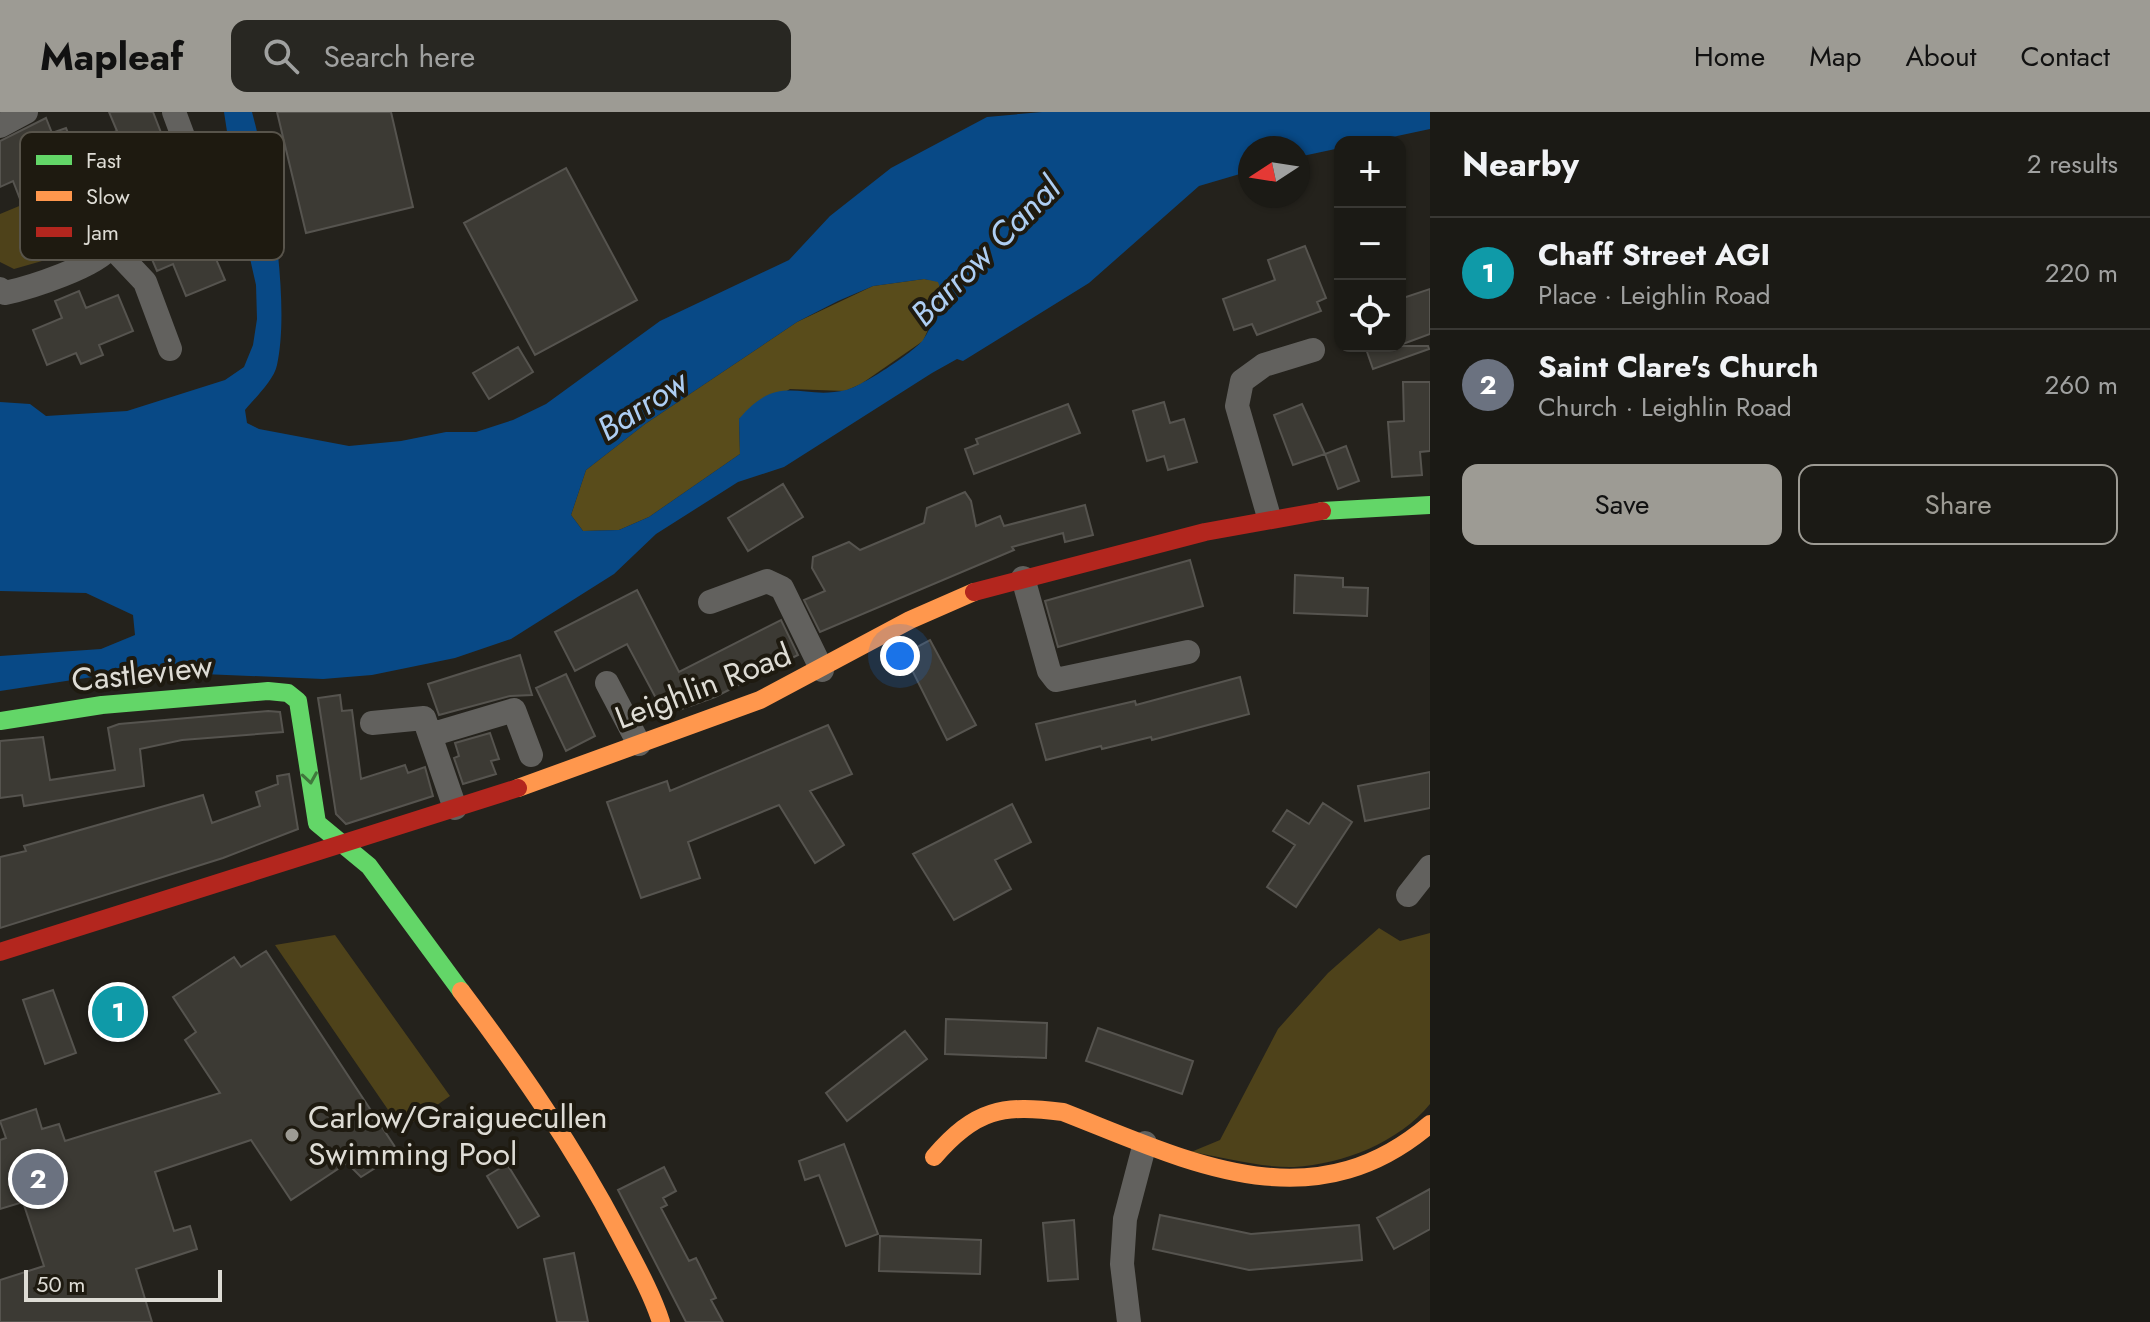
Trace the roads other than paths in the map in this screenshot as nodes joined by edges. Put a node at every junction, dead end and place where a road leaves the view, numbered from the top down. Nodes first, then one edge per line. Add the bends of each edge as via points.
1 (26, 112) edge
2 (174, 112) edge
3 (0, 126) edge
4 (181, 132) edge
5 (93, 260) edge
6 (124, 260) edge
7 (12, 289) edge
8 (170, 349) dead end
9 (1313, 350) dead end
10 (1430, 505) edge
11 (1269, 517) junction
12 (1023, 578) junction
13 (710, 602) dead end
14 (1188, 652) dead end
15 (822, 670) junction
16 (607, 683) dead end
17 (0, 721) edge
18 (372, 723) dead end
19 (430, 735) junction
20 (639, 744) junction
21 (531, 755) dead end
22 (455, 808) junction
23 (344, 846) junction
24 (1430, 867) edge
25 (1408, 895) dead end
26 (0, 952) edge
27 (1430, 1124) edge
28 (1145, 1143) junction
29 (934, 1157) dead end
30 (661, 1322) edge
31 (1129, 1322) edge

1 - 3 street
2 - 4 street
5 - 7 street
6 - 8 street via 145,282
9 - 11 street via 1264,365 1242,381 1237,406
10 - 11 street, Leighlin Road
11 - 12 street, Leighlin Road
12 - 14 street via 1056,680
12 - 15 street, Leighlin Road via 937,606
13 - 15 street via 767,581 782,588
15 - 20 street, Leighlin Road via 737,710
16 - 20 street
17 -> 23 street, Castleview via 128,702 268,691 294,698 317,823
18 - 19 street via 424,718
19 - 21 street via 514,710
19 - 22 street
20 - 22 street, Leighlin Road
22 - 23 street, Leighlin Road
23 - 26 street, Leighlin Road
23 - 30 street via 369,866 529,1082 604,1205
24 - 25 street
27 - 28 street via 1383,1156 1289,1178 1218,1170
28 - 29 street via 1038,1107 967,1120
28 - 31 street via 1125,1219 1122,1264

